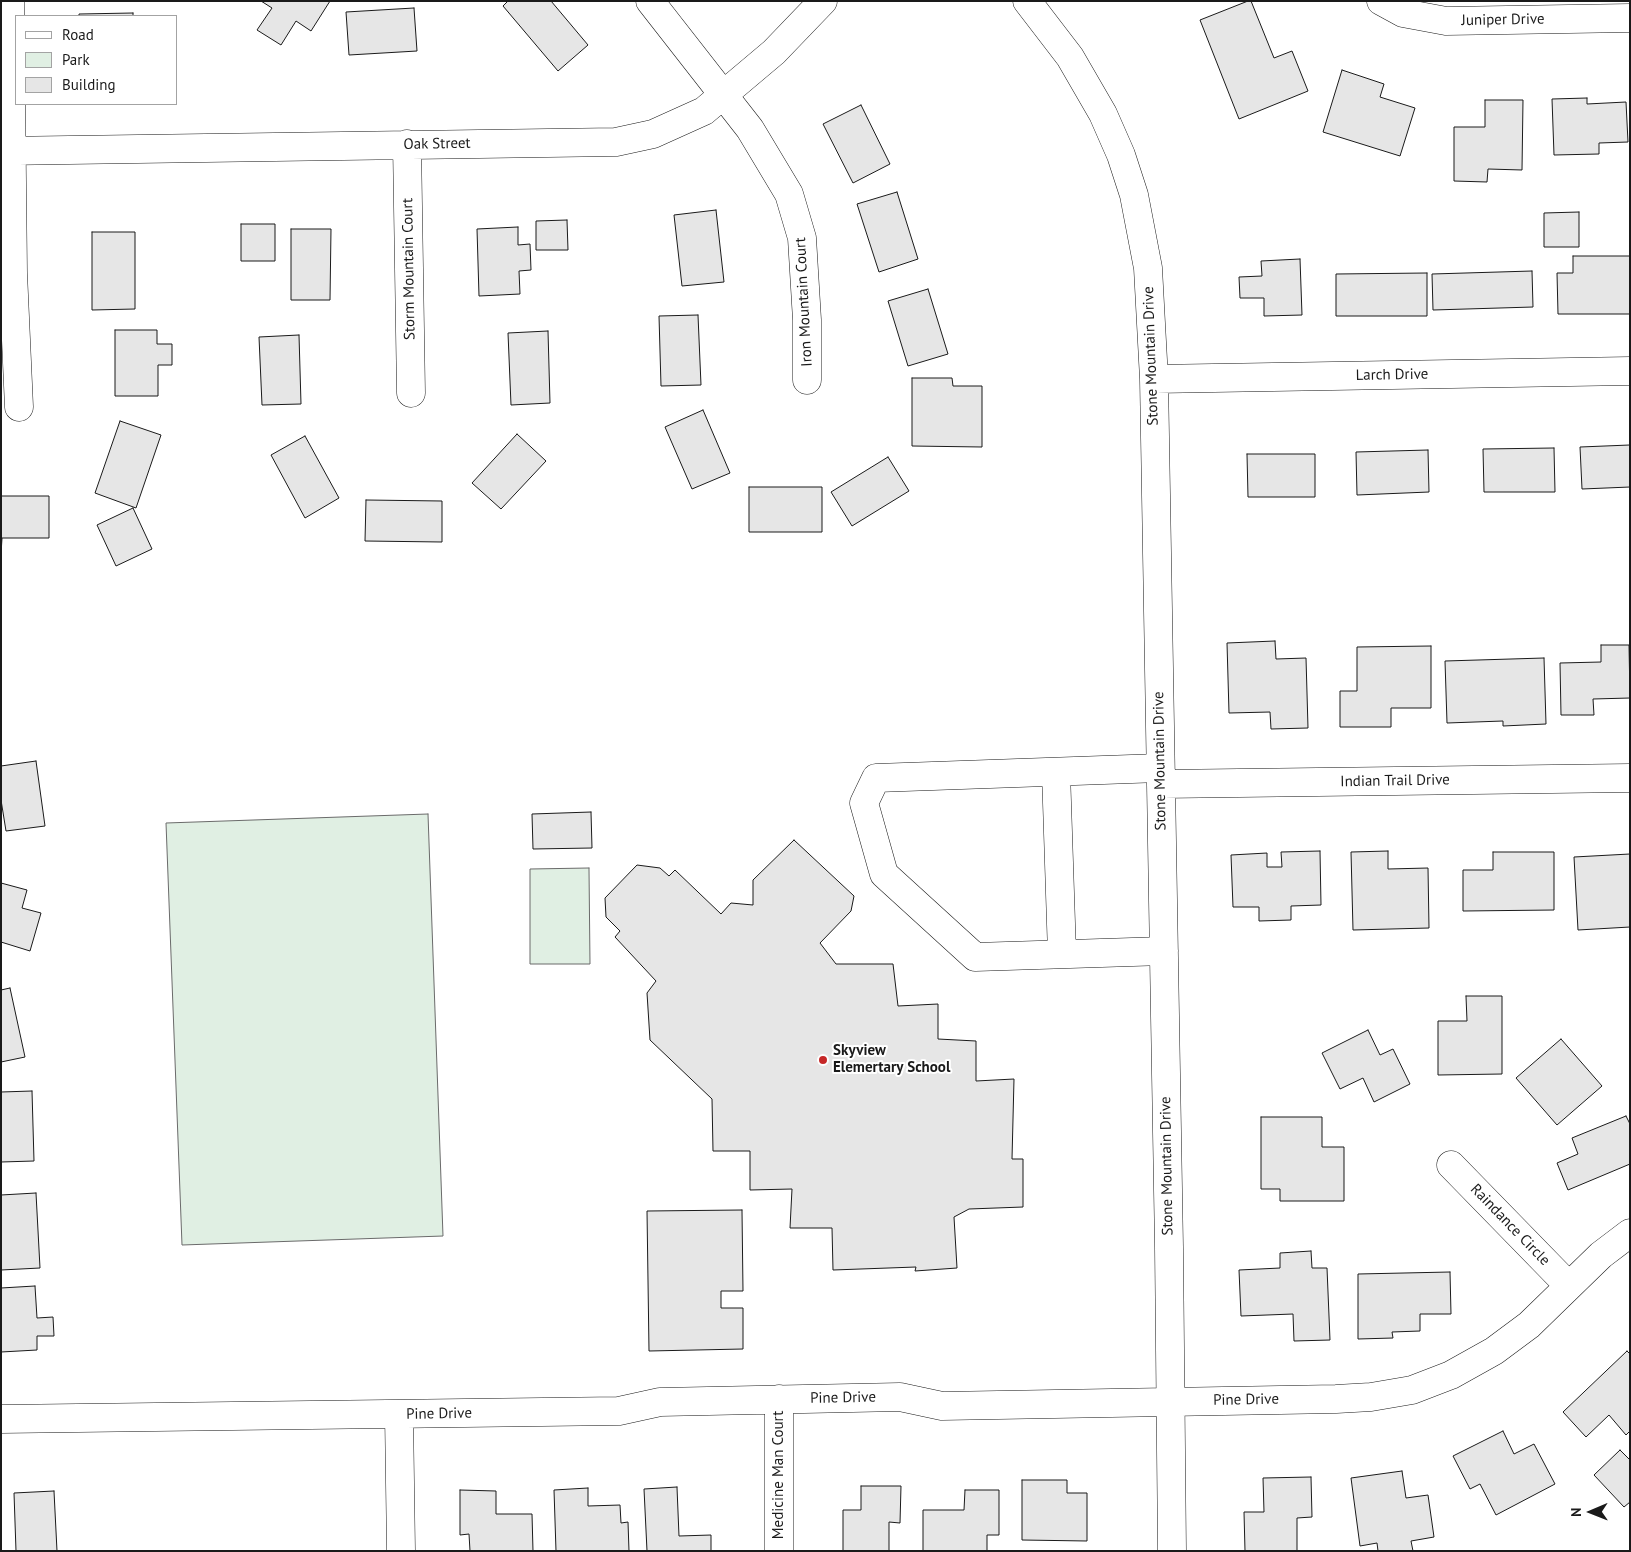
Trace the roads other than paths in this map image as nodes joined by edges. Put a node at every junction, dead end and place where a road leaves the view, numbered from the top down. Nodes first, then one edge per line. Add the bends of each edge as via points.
1 (10, 1) edge
2 (650, 1) edge
3 (823, 1) edge
4 (1027, 1) edge
5 (1381, 1) edge
6 (1630, 18) edge
7 (724, 96) junction
8 (407, 144) junction
9 (7, 151) edge
10 (1630, 371) edge
11 (1154, 379) junction
12 (807, 380) dead end
13 (411, 393) dead end
14 (19, 407) dead end
15 (1056, 772) junction
16 (1161, 776) junction
17 (1630, 778) edge
18 (1164, 951) junction
19 (1062, 954) junction
20 (1451, 1165) dead end
21 (1630, 1233) edge
22 (1570, 1286) junction
23 (779, 1399) junction
24 (1170, 1402) junction
25 (399, 1414) junction
26 (1, 1419) edge
27 (401, 1551) edge
28 (779, 1551) edge
29 (1172, 1551) edge

1 - 9 street
2 - 7 street, Iron Mountain Court
3 - 7 street, Oak Street via 774,52
4 - 11 street, Stone Mountain Drive via 1070,57 1121,155 1134,195 1148,268
5 - 6 street, Juniper Drive via 1403,14 1446,21
7 - 8 street, Oak Street via 689,120 653,134 616,142
7 - 12 street, Iron Mountain Court via 750,129 789,194 800,229 807,320
8 - 9 street, Oak Street
8 - 13 street, Storm Mountain Court
9 - 14 street
10 - 11 street, Larch Drive
11 - 16 street, Stone Mountain Drive
15 - 16 street, Indian Trail Drive
15 - 19 street
15 - 19 street, Indian Trail Drive via 876,778 864,804 884,874 975,957
16 - 17 street, Indian Trail Drive
16 - 18 street, Stone Mountain Drive
18 - 19 street
18 - 24 street, Stone Mountain Drive
20 - 22 street, Raindance Circle
21 - 22 street, Pine Drive via 1601,1255
22 - 24 street, Pine Drive via 1529,1325 1494,1351 1452,1375 1412,1390 1336,1399
23 - 24 street, Pine Drive via 900,1397 942,1406
23 - 25 street, Pine Drive via 660,1402 619,1411
23 - 28 street, Medicine Man Court
24 - 29 street, Stone Mountain Drive
25 - 26 street, Pine Drive
25 - 27 street

